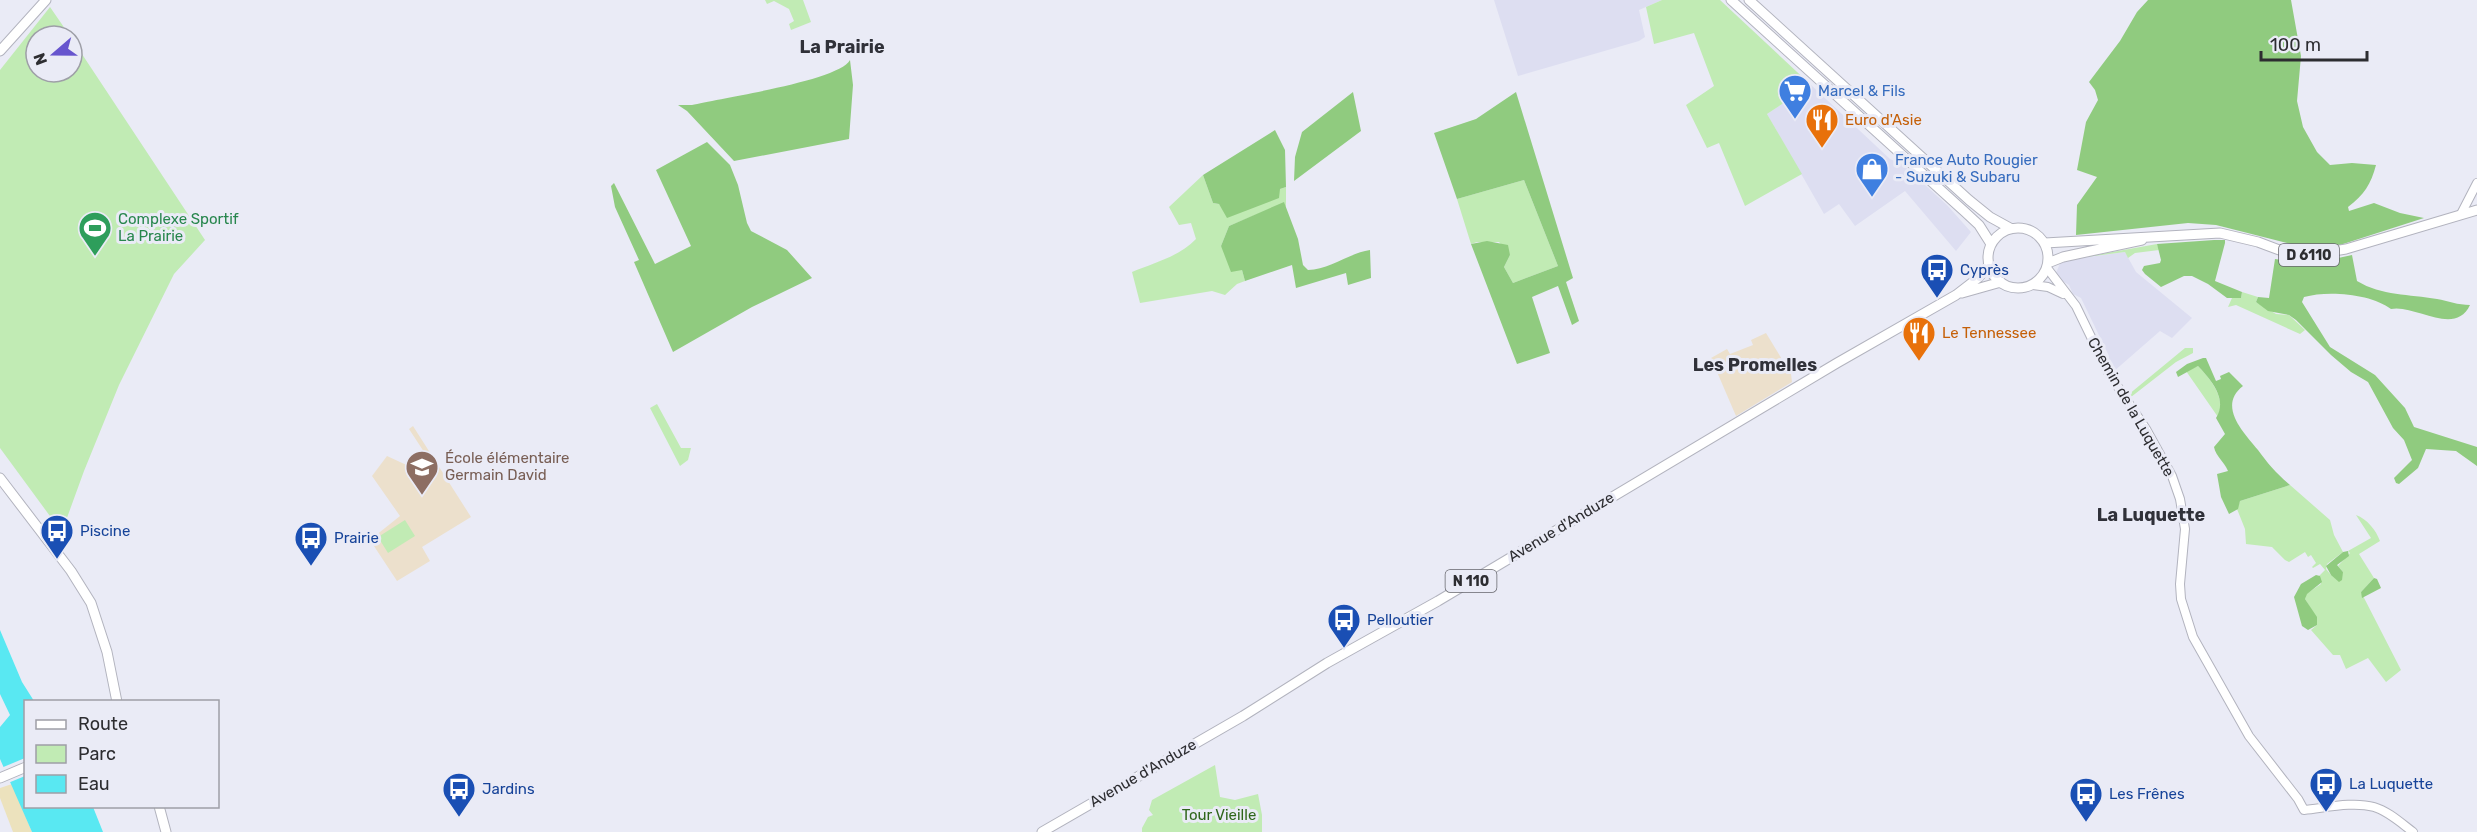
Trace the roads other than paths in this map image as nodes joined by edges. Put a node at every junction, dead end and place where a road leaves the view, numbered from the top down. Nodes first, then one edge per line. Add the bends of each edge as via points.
1 (46, 0) edge
2 (1731, 0) edge
3 (1749, 0) edge
4 (0, 51) edge
5 (2477, 183) edge
6 (2477, 210) edge
7 (2461, 214) junction
8 (2010, 228) junction
9 (2154, 236) junction
10 (1991, 243) junction
11 (2045, 243) junction
12 (1989, 265) junction
13 (2048, 266) junction
14 (2001, 282) junction
15 (2033, 285) junction
16 (1956, 295) junction
17 (2067, 296) junction
18 (0, 478) edge
19 (117, 700) edge
20 (24, 768) edge
21 (0, 778) edge
22 (159, 808) edge
23 (166, 832) edge
24 (1042, 832) edge
25 (2413, 832) edge

1 - 4 main road
2 - 10 main road via 1979,225
3 - 8 main road via 1969,200
5 - 7 street
6 - 7 main road, D 6110
7 - 9 main road, D 6110 via 2346,249 2310,255 2290,254 2220,233
8 - 10 main road
8 - 11 main road via 2034,232
9 - 11 main road, D 6110
9 - 13 main road, D 6110 via 2063,256
10 - 12 main road
11 - 13 main road
12 - 14 main road
12 - 16 main road, Avenue d'Anduze / N 110
13 - 15 main road
13 - 17 street, Chemin de la Luquette
14 - 15 main road via 2016,288
14 - 16 main road, Avenue d'Anduze / N 110
15 - 17 street
16 - 24 main road, Avenue d'Anduze / N 110
17 - 25 street, Chemin de la Luquette via 2172,476 2185,529 2181,598 2193,637 2249,736 2304,810 2371,806
18 - 19 main road via 91,603
20 - 21 main road
22 - 23 main road

